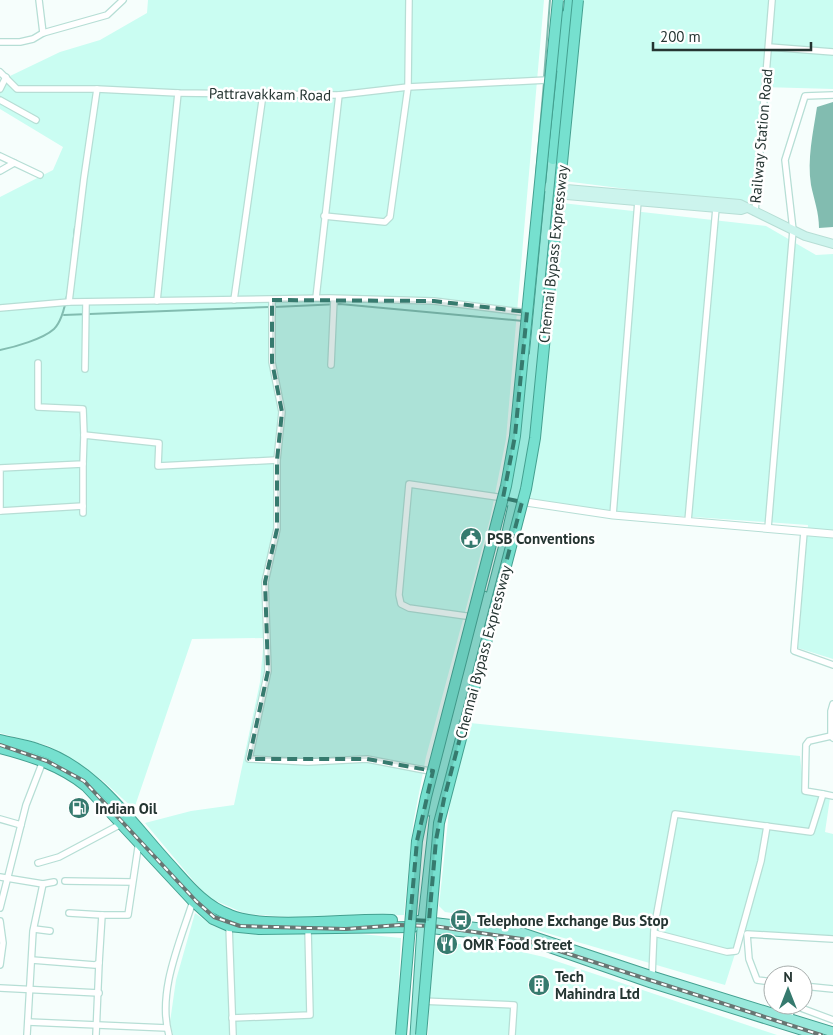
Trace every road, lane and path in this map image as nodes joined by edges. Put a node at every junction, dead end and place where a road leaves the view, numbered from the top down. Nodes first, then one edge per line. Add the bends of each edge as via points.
1 (39, 0) edge
2 (123, 0) edge
3 (409, 0) edge
4 (557, 0) edge
5 (563, 0) edge
6 (570, 0) edge
7 (579, 0) edge
8 (772, 0) edge
9 (43, 33) junction
10 (0, 42) edge
11 (768, 47) junction
12 (833, 52) edge
13 (0, 72) edge
14 (6, 78) junction
15 (545, 81) junction
16 (408, 87) junction
17 (0, 89) edge
18 (97, 89) junction
19 (178, 93) junction
20 (263, 94) junction
21 (339, 95) junction
22 (833, 95) edge
23 (0, 100) edge
24 (36, 120) dead end
25 (0, 156) edge
26 (549, 158) junction
27 (14, 163) junction
28 (0, 171) edge
29 (40, 175) dead end
30 (546, 190) junction
31 (638, 200) junction
32 (716, 208) junction
33 (747, 208) junction
34 (755, 212) junction
35 (324, 216) junction
36 (793, 230) junction
37 (833, 244) edge
38 (316, 298) junction
39 (334, 299) junction
40 (156, 300) junction
41 (234, 300) junction
42 (69, 302) junction
43 (86, 302) junction
44 (272, 304) junction
45 (0, 308) edge
46 (529, 313) junction
47 (38, 363) dead end
48 (330, 366) dead end
49 (85, 369) dead end
50 (84, 435) junction
51 (277, 460) junction
52 (83, 464) junction
53 (0, 468) edge
54 (511, 500) junction
55 (82, 506) junction
56 (0, 511) edge
57 (82, 513) dead end
58 (614, 515) junction
59 (688, 521) junction
60 (768, 528) junction
61 (804, 532) junction
62 (833, 534) edge
63 (478, 618) junction
64 (833, 665) edge
65 (833, 704) edge
66 (832, 737) edge
67 (0, 740) edge
68 (0, 748) edge
69 (43, 761) junction
70 (437, 773) junction
71 (823, 794) junction
72 (833, 796) edge
73 (0, 819) edge
74 (123, 823) junction
75 (21, 825) junction
76 (767, 826) junction
77 (138, 841) junction
78 (38, 863) dead end
79 (3, 877) edge
80 (65, 881) dead end
81 (54, 882) dead end
82 (132, 882) junction
83 (43, 884) junction
84 (193, 901) junction
85 (0, 908) edge
86 (69, 913) dead end
87 (102, 914) junction
88 (0, 923) edge
89 (418, 924) junction
90 (229, 926) junction
91 (308, 929) junction
92 (34, 930) junction
93 (50, 931) dead end
94 (654, 933) junction
95 (833, 939) edge
96 (32, 960) junction
97 (0, 961) edge
98 (99, 963) junction
99 (607, 964) junction
100 (652, 976) junction
101 (763, 981) edge
102 (813, 987) edge
103 (0, 988) edge
104 (833, 989) edge
105 (31, 990) junction
106 (99, 993) junction
107 (417, 1001) junction
108 (232, 1018) junction
109 (789, 1019) junction
110 (833, 1020) edge
111 (28, 1022) junction
112 (97, 1023) junction
113 (167, 1028) junction
114 (833, 1032) edge
115 (27, 1035) edge
116 (96, 1035) edge
117 (169, 1035) edge
118 (233, 1035) edge
119 (401, 1035) edge
120 (406, 1035) edge
121 (416, 1035) edge
122 (421, 1035) edge
123 (512, 1035) edge
124 (817, 1035) edge

1 - 9 street
2 - 9 street via 107,15
3 - 16 street
4 - 15 main road
4 - 119 highway, Chennai Bypass Expressway, bridge via 515,436 506,486 419,832
5 - 26 highway, bridge
6 - 26 highway
7 - 26 main road via 564,152
7 - 122 highway, Chennai Bypass Expressway, bridge via 535,438 526,489 439,823
8 - 11 street, Railway Station Road
9 - 10 street via 20,42
11 - 12 street
11 - 34 street, Railway Station Road
13 - 14 street, Pattravakkam Road
14 - 17 street
14 - 18 street, Pattravakkam Road via 17,89
15 - 16 street, Pattravakkam Road
15 - 26 main road via 540,150
16 - 21 street, Pattravakkam Road
16 - 35 street via 388,221
18 - 19 street, Pattravakkam Road
18 - 42 street
19 - 20 street, Pattravakkam Road
19 - 40 street
20 - 21 street, Pattravakkam Road
20 - 41 street
21 - 35 street
22 - 36 street via 805,96 789,146 785,160
23 - 24 street
25 - 27 street
26 - 30 main road
27 - 28 street
27 - 29 street
30 - 31 main road
30 - 33 main road via 740,204
30 - 46 main road
31 - 32 main road
31 - 58 street
32 - 33 main road
32 - 59 street
33 - 34 main road
34 - 36 main road
35 - 38 street
36 - 37 main road
36 - 60 street
38 - 39 street
38 - 44 street
39 - 46 street via 434,301
39 - 48 street
40 - 41 street
40 - 43 street
41 - 44 street
42 - 43 street
42 - 45 street
43 - 49 street
44 - 51 street via 272,362 282,412
46 - 54 main road via 525,451
47 - 50 street via 38,407 83,409
50 - 51 street via 159,443 158,466
50 - 52 street
51 - 70 street via 277,529 265,582 269,660 249,759 308,762 367,759
52 - 53 street
52 - 55 street
53 - 56 street
54 - 58 street
54 - 63 main road
54 - 63 street via 409,484 399,595 401,604 409,608
54 - 89 main road via 435,812
55 - 56 street
55 - 57 street
58 - 59 street
59 - 60 street
60 - 61 street
61 - 62 street
61 - 64 street via 794,651
63 - 70 main road
65 - 66 street
66 - 71 street via 809,741 806,745 805,791
67 - 89 highway via 38,749 84,774 108,796 192,890 231,916 283,922 367,919
68 - 69 highway
69 - 74 highway via 72,775
69 - 75 street
70 - 89 main road via 421,846
71 - 72 street
71 - 76 street via 812,832
73 - 75 street
74 - 77 highway
74 - 78 street via 59,857
75 - 79 street
76 - 94 street via 675,814
76 - 94 street via 761,861 736,952
77 - 82 street
77 - 84 highway
79 - 83 street
79 - 85 street
80 - 82 street
81 - 83 street
82 - 87 street via 128,915
83 - 92 street
84 - 90 highway via 213,919
84 - 113 street via 170,974
86 - 87 street
87 - 98 street
88 - 97 street via 3,943
89 - 91 highway
89 - 99 main road via 523,933
89 - 107 main road
89 - 120 main road
90 - 91 highway via 242,929
90 - 108 street
91 - 108 street via 310,1015
92 - 93 street
92 - 96 street
94 - 100 street
95 - 101 street via 747,934 749,959 757,980
96 - 98 street
96 - 105 street
98 - 106 street
99 - 100 main road
99 - 124 main road
100 - 109 main road
102 - 104 street
103 - 105 street
105 - 106 street
105 - 111 street
106 - 112 street
107 - 121 main road
107 - 123 street via 514,1005
108 - 118 street
109 - 110 street via 793,1005
109 - 114 main road
111 - 112 street
111 - 115 street
112 - 113 street
112 - 116 street
113 - 117 street

